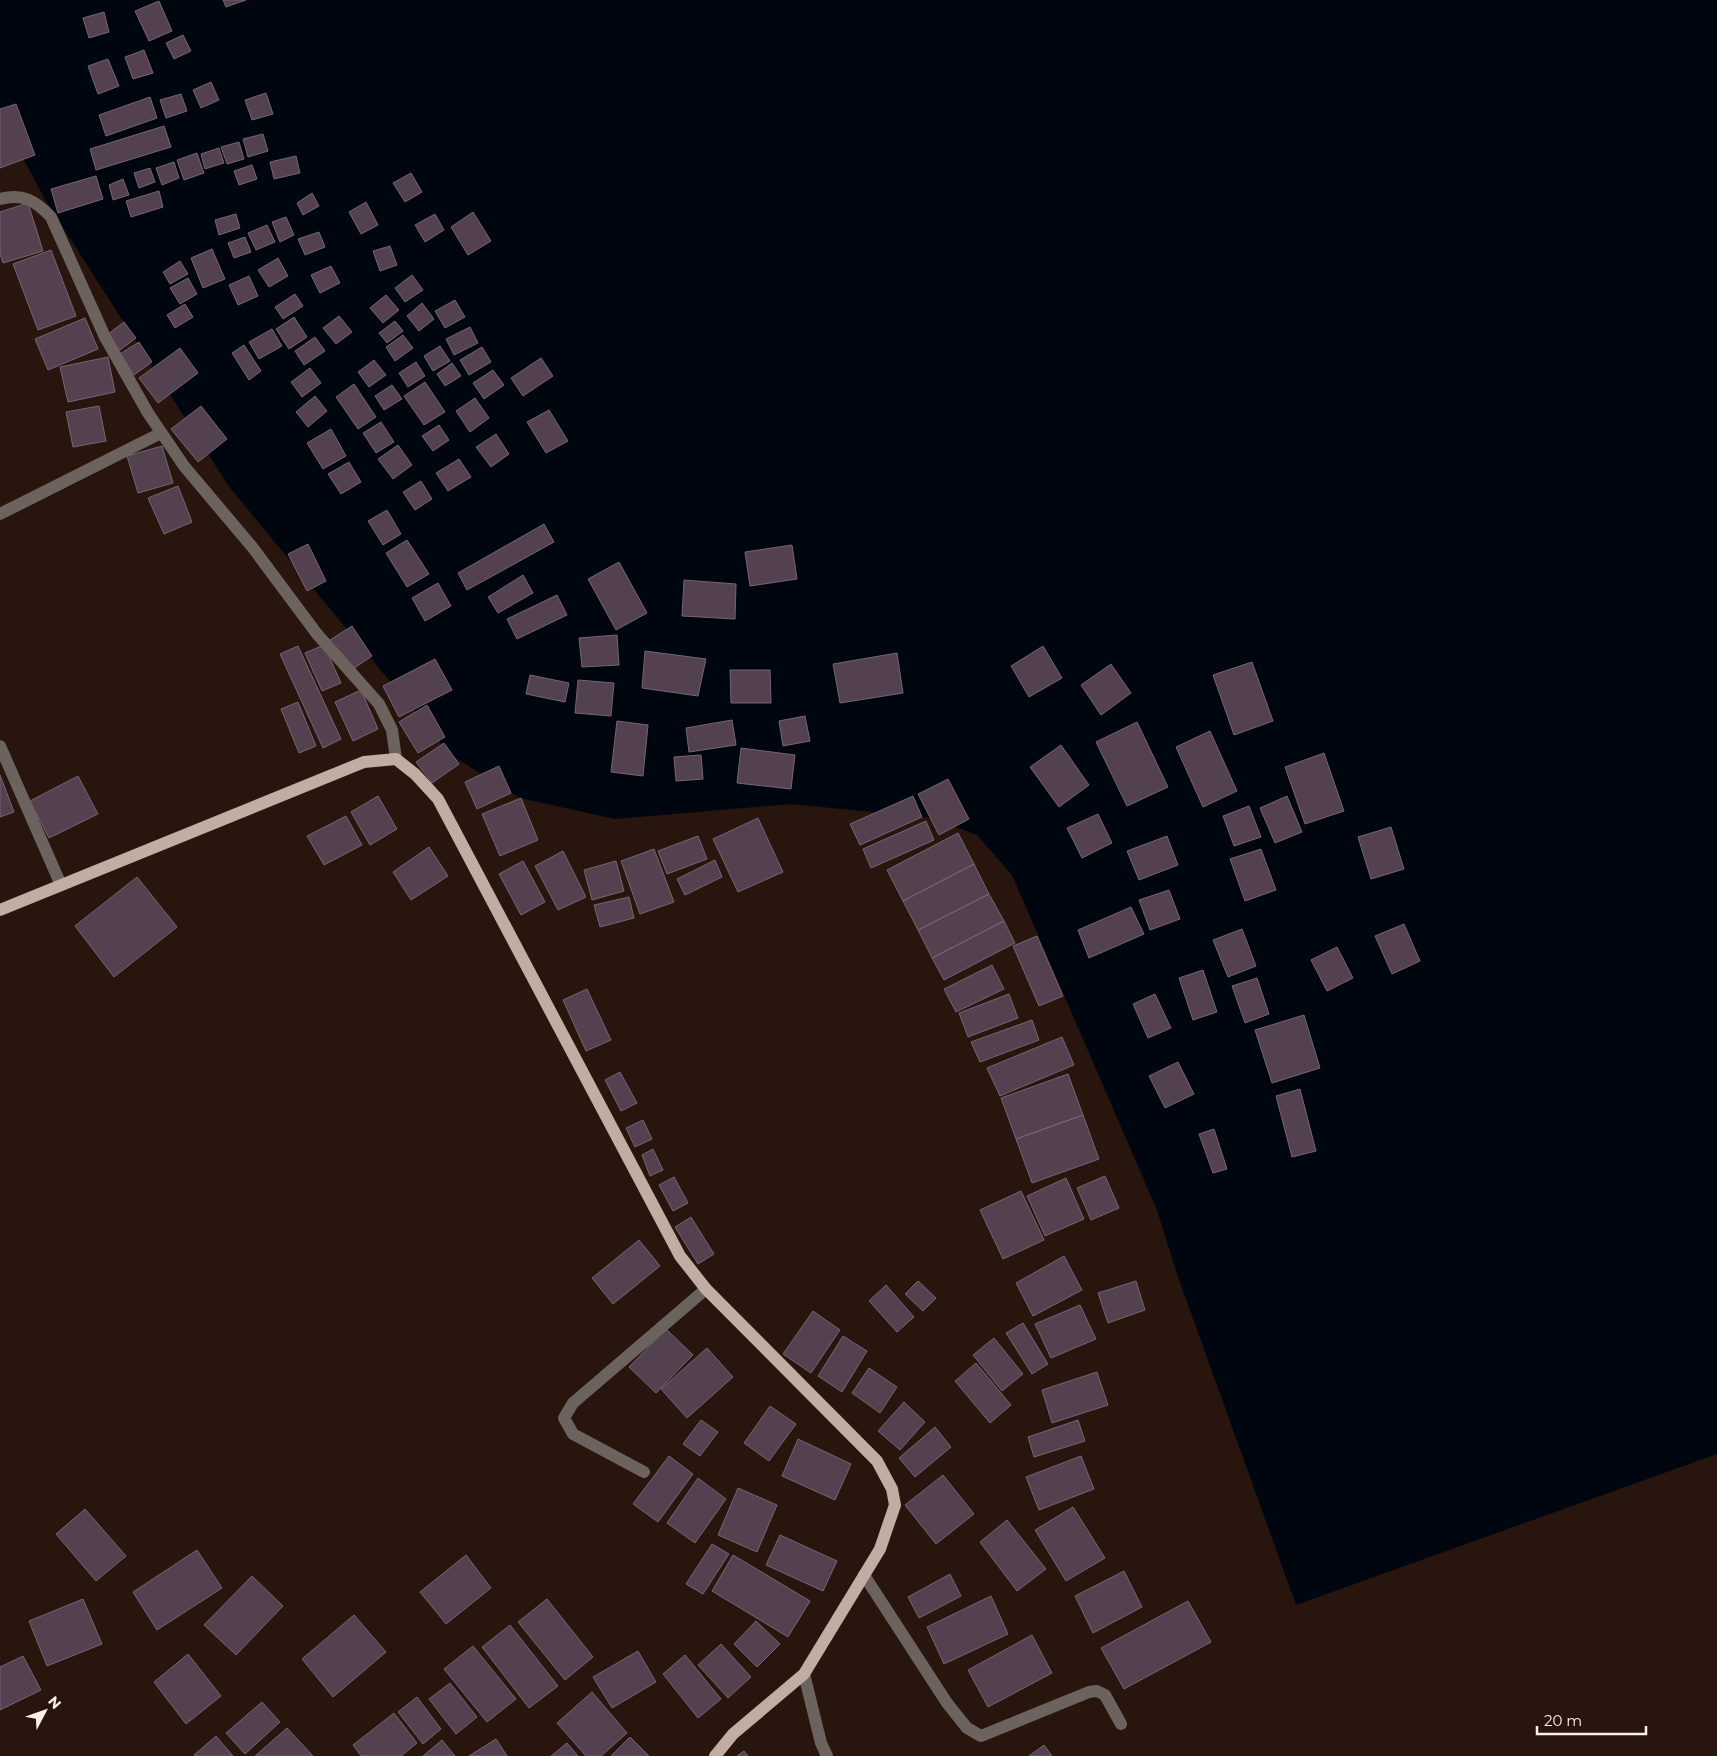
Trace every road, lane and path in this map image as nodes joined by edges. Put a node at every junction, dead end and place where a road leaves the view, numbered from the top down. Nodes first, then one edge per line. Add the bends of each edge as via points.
1 (0, 199) edge
2 (161, 433) junction
3 (0, 514) edge
4 (0, 746) edge
5 (396, 759) junction
6 (61, 885) junction
7 (0, 910) edge
8 (706, 1289) junction
9 (644, 1472) dead end
10 (864, 1575) junction
11 (804, 1674) junction
12 (1121, 1724) dead end
13 (715, 1756) edge
14 (827, 1756) edge

1 - 2 street via 14,195 38,203 51,218 105,337
2 - 3 street
2 - 5 street via 317,634 379,704 392,730
4 - 6 street
5 - 6 main road via 364,762
5 - 8 main road via 438,799 680,1256
6 - 7 main road
8 - 9 street via 573,1403 564,1418 574,1434
8 - 10 main road via 878,1461 892,1489 895,1505 880,1549
10 - 11 main road
10 - 12 street via 947,1703 973,1733 981,1736 1097,1691 1105,1695
11 - 13 main road via 733,1734
11 - 14 street

